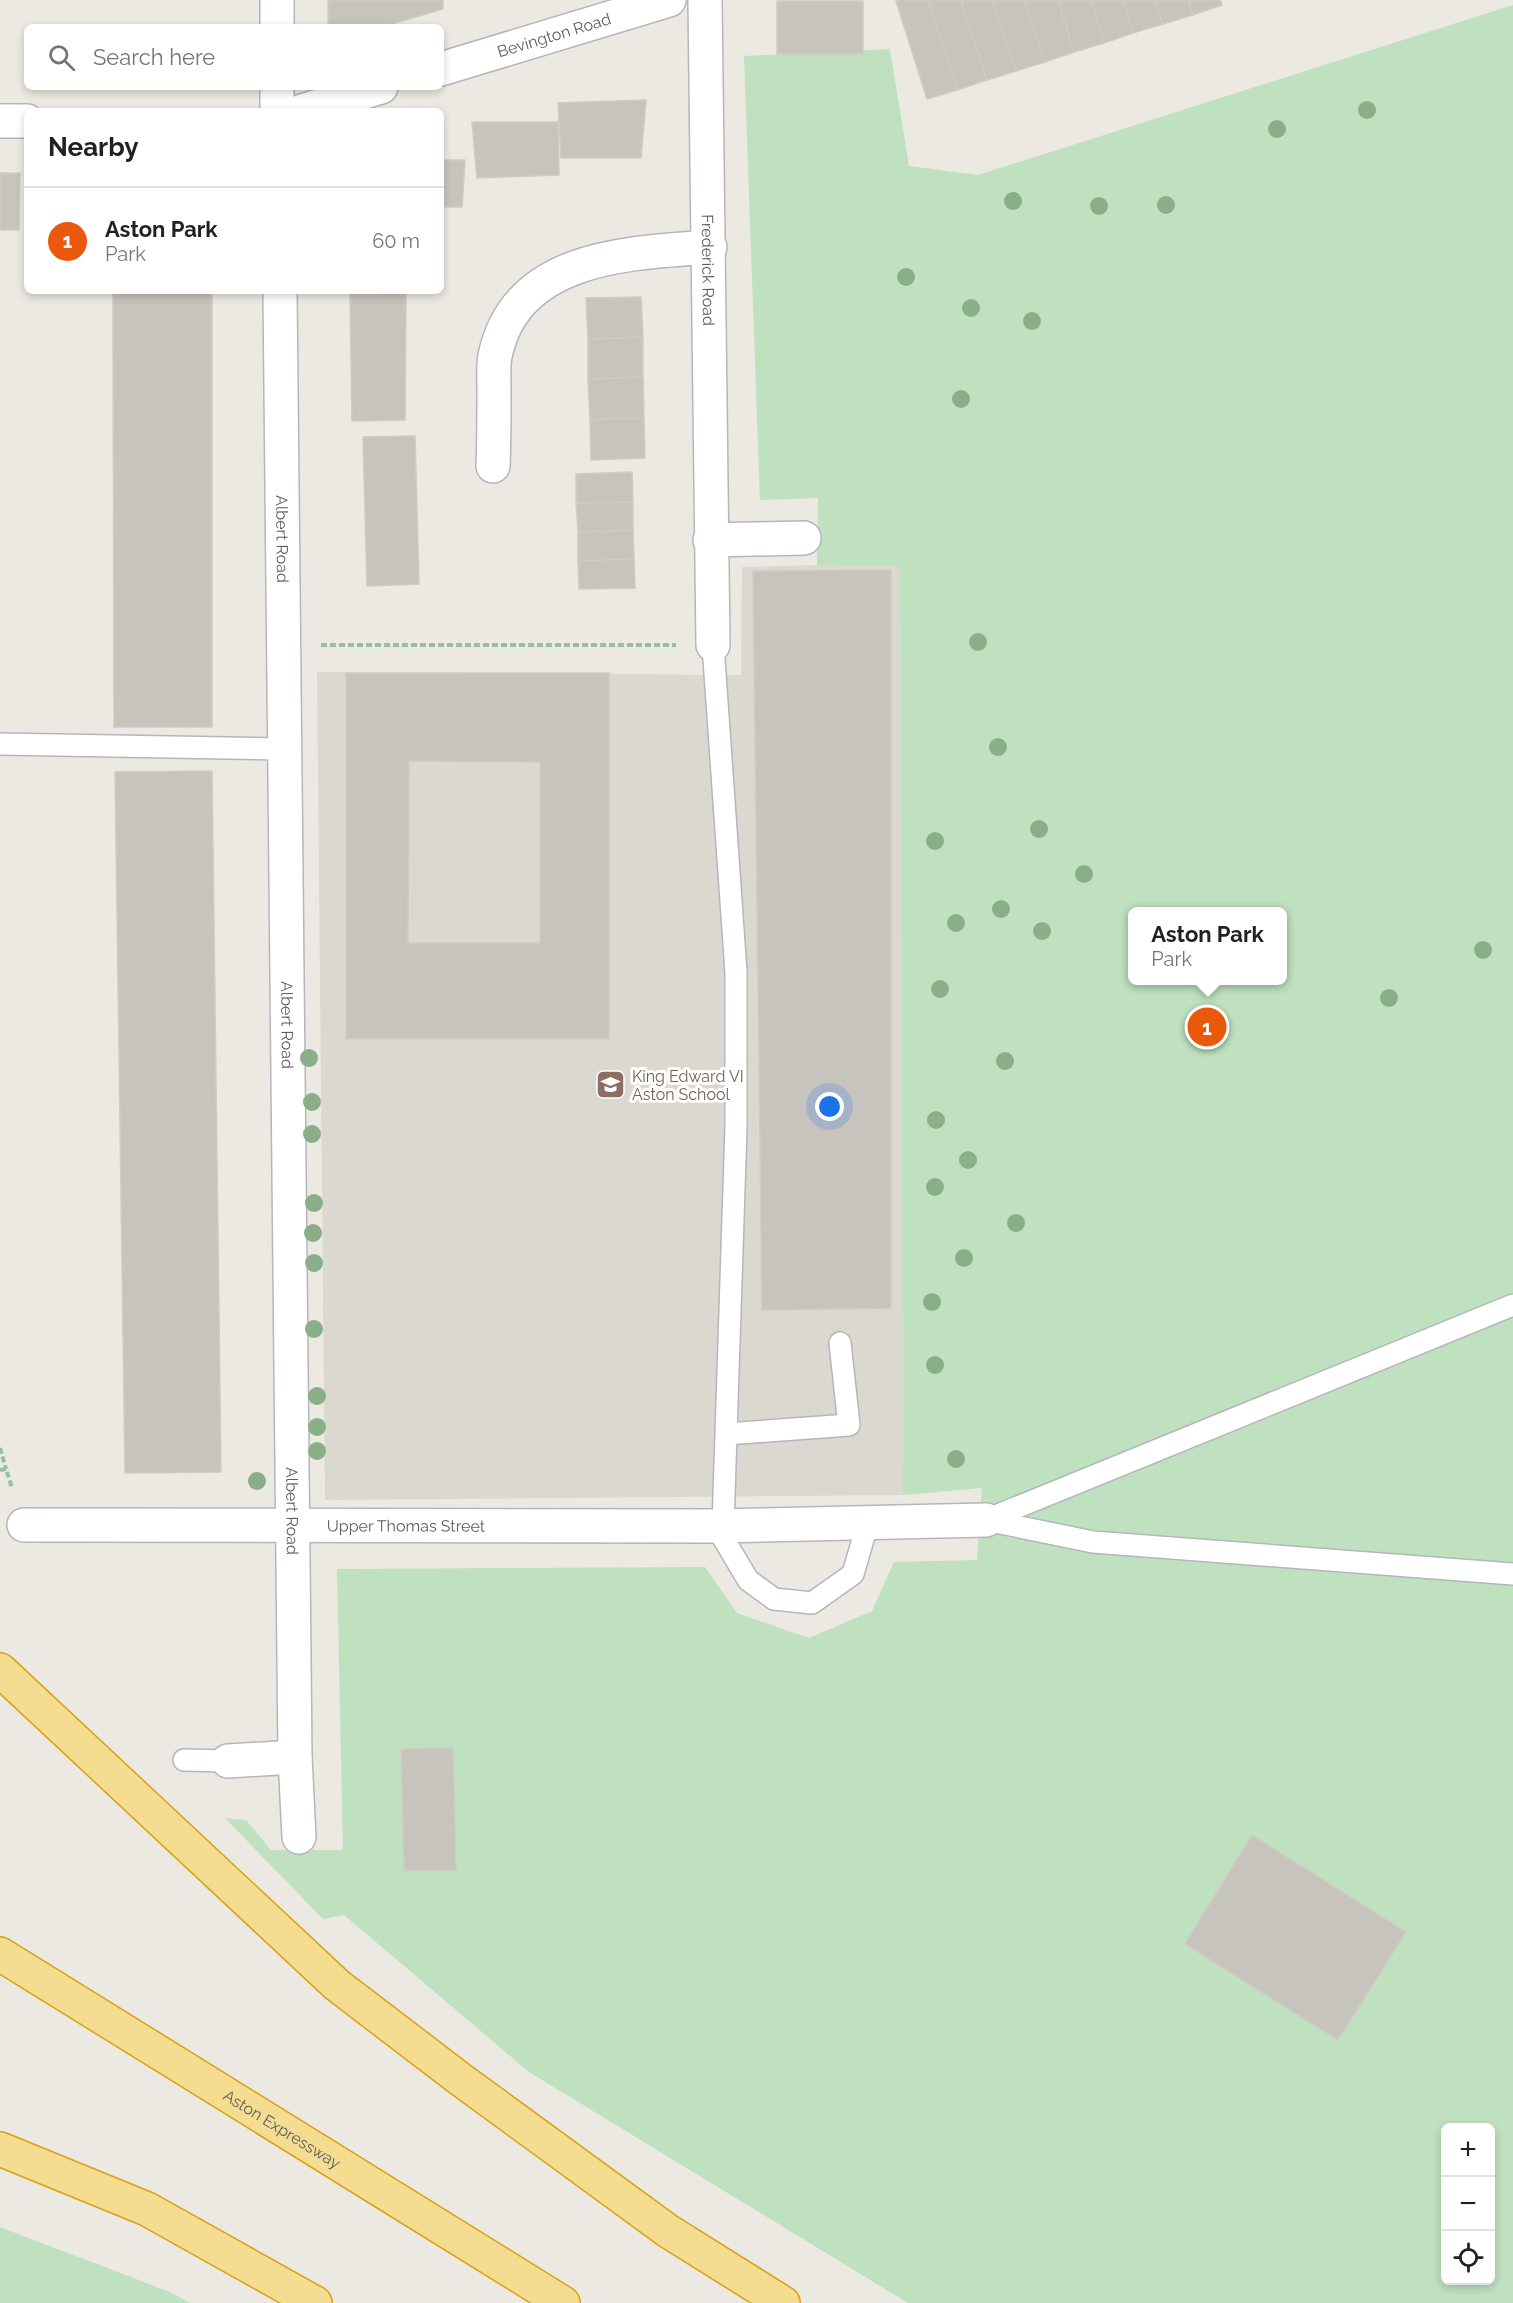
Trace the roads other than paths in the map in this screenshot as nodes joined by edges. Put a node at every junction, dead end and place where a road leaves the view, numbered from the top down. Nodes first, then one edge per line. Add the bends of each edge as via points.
1 (277, 0) edge
2 (669, 0) edge
3 (705, 0) edge
4 (277, 24) edge
5 (444, 68) edge
6 (277, 90) edge
7 (371, 90) edge
8 (277, 108) edge
9 (312, 108) edge
10 (0, 121) edge
11 (24, 121) edge
12 (710, 247) junction
13 (279, 294) edge
14 (493, 466) dead end
15 (804, 538) dead end
16 (711, 540) junction
17 (713, 645) joint
18 (0, 744) edge
19 (283, 748) junction
20 (1513, 1305) edge
21 (840, 1343) dead end
22 (726, 1434) junction
23 (986, 1520) junction
24 (868, 1522) junction
25 (24, 1525) dead end
26 (294, 1526) junction
27 (719, 1526) junction
28 (1513, 1574) edge
29 (0, 1671) edge
30 (295, 1757) junction
31 (184, 1760) dead end
32 (228, 1761) joint
33 (298, 1837) dead end
34 (0, 1954) edge
35 (0, 2150) edge
36 (315, 2303) edge
37 (563, 2303) edge
38 (783, 2303) edge

1 - 4 street
2 - 5 street, Bevington Road
3 - 12 street, Frederick Road
6 - 8 street
7 - 9 street
10 - 11 street
12 - 14 street via 632,253 576,265 524,298 508,321 495,356
12 - 16 street, Frederick Road
13 - 19 street, Albert Road
15 - 16 street
16 - 17 street, Frederick Road
17 - 22 lane via 736,972 736,1127
18 - 19 lane
19 - 26 street, Albert Road
20 - 23 lane
21 - 22 lane via 849,1425
22 - 27 lane
23 - 24 street, Upper Thomas Street
23 - 28 lane via 1093,1542
24 - 27 street, Upper Thomas Street
24 - 27 lane via 853,1574 812,1603 774,1599 748,1580
25 - 26 street, Upper Thomas Street
26 - 27 street, Upper Thomas Street
26 - 30 street, Albert Road
29 - 38 highway via 336,1985 668,2231
30 - 32 street
30 - 33 street, Albert Road
31 - 32 lane
34 - 37 highway, Aston Expressway
35 - 36 highway via 147,2209

